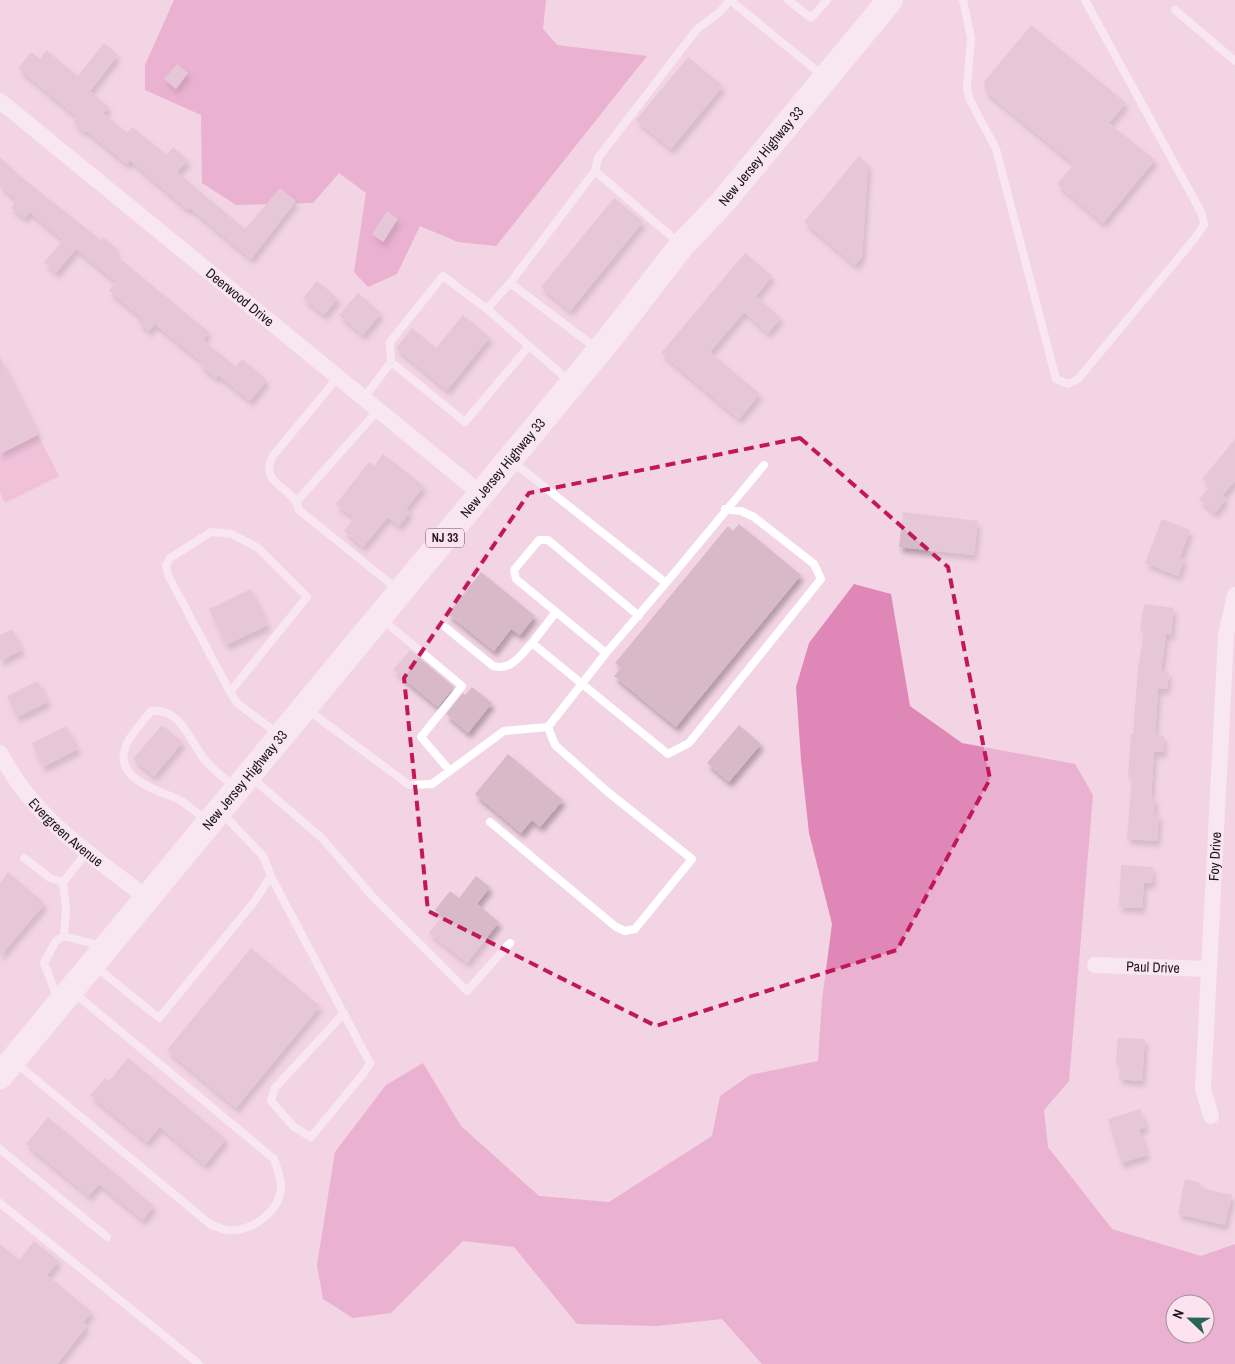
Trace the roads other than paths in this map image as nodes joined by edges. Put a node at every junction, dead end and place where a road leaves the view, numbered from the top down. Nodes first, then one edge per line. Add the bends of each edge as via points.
1 (730, 0) edge
2 (788, 0) edge
3 (827, 0) edge
4 (890, 0) edge
5 (963, 0) edge
6 (1085, 0) edge
7 (1175, 10) dead end
8 (1235, 61) edge
9 (826, 78) junction
10 (0, 101) edge
11 (595, 171) junction
12 (682, 246) junction
13 (510, 283) junction
14 (487, 309) junction
15 (529, 346) junction
16 (599, 351) junction
17 (391, 362) junction
18 (338, 377) junction
19 (572, 384) junction
20 (364, 398) junction
21 (378, 410) junction
22 (510, 460) junction
23 (764, 465) dead end
24 (481, 494) junction
25 (297, 501) junction
26 (725, 509) junction
27 (666, 582) junction
28 (400, 592) junction
29 (1235, 595) edge
30 (556, 612) junction
31 (379, 616) junction
32 (639, 616) junction
33 (444, 627) dead end
34 (532, 643) junction
35 (606, 653) junction
36 (581, 684) junction
37 (230, 692) junction
38 (305, 707) junction
39 (548, 727) junction
40 (281, 736) junction
41 (1, 758) edge
42 (450, 771) junction
43 (243, 782) junction
44 (214, 816) junction
45 (490, 822) dead end
46 (87, 852) junction
47 (24, 858) dead end
48 (270, 875) junction
49 (63, 882) junction
50 (147, 898) junction
51 (64, 936) junction
52 (510, 943) dead end
53 (99, 956) junction
54 (1095, 965) dead end
55 (1209, 969) junction
56 (65, 997) junction
57 (344, 1013) junction
58 (6, 1068) edge
59 (1211, 1116) dead end
60 (0, 1149) edge
61 (0, 1203) edge
62 (107, 1237) dead end
63 (199, 1364) edge

1 - 9 lane
1 - 11 lane via 697,29 598,158
2 - 3 lane via 811,18
4 - 9 main road, New Jersey Highway 33 / NJ 33
5 - 6 lane via 971,38 969,98 996,149 1056,379 1068,384 1078,378 1204,225 1202,214
7 - 8 lane
9 - 12 main road, New Jersey Highway 33 / NJ 33
10 - 18 street, Deerwood Drive
11 - 12 lane
11 - 13 lane
12 - 16 main road, New Jersey Highway 33 / NJ 33
13 - 14 lane
13 - 16 lane
14 - 15 lane
14 - 17 lane via 443,276 390,342
15 - 17 lane via 465,422
15 - 19 lane
16 - 19 main road, New Jersey Highway 33 / NJ 33
17 - 20 lane
18 - 20 street, Deerwood Drive
18 - 25 lane via 269,464 270,476
19 - 22 main road, New Jersey Highway 33 / NJ 33
20 - 21 street, Deerwood Drive
21 - 24 street, Deerwood Drive
21 - 25 lane
22 - 24 main road, New Jersey Highway 33 / NJ 33
22 - 27 lane
23 - 26 lane
24 - 28 main road, New Jersey Highway 33 / NJ 33
25 - 28 lane via 299,510
26 - 27 lane
26 - 36 lane via 754,517 814,564 821,579 689,743 668,754
27 - 32 lane
28 - 31 main road, New Jersey Highway 33 / NJ 33
29 - 55 street, Foy Drive via 1226,634
30 - 32 lane via 516,579 514,570 539,540 548,540
30 - 34 lane
30 - 35 lane
31 - 38 main road, New Jersey Highway 33 / NJ 33
31 - 42 lane via 462,686 421,736
32 - 35 lane
33 - 34 lane via 493,666 502,669 512,665
34 - 36 lane
35 - 36 lane
36 - 39 lane
37 - 37 lane via 168,575 166,565 170,558 211,532 232,534 258,548 307,597
37 - 40 lane via 237,703
38 - 40 main road, New Jersey Highway 33 / NJ 33
38 - 42 lane via 409,785 432,784
39 - 42 lane via 504,731
39 - 45 lane via 555,745 692,859 635,929 625,931 616,927
40 - 43 main road, New Jersey Highway 33 / NJ 33
41 - 46 street, Evergreen Avenue via 35,807
43 - 44 main road, New Jersey Highway 33 / NJ 33
43 - 44 lane via 206,762 183,725 165,712 151,711 129,740 124,764 147,787
43 - 52 lane via 322,838 373,897 468,991
44 - 48 lane via 262,856
44 - 50 main road, New Jersey Highway 33 / NJ 33
46 - 49 lane
46 - 50 street, Evergreen Avenue
47 - 49 lane via 50,878
48 - 53 lane via 254,902 159,1018
48 - 57 lane
49 - 51 lane via 66,907
50 - 53 main road, New Jersey Highway 33 / NJ 33
51 - 53 lane
51 - 56 lane via 56,941 44,963
53 - 56 main road, New Jersey Highway 33 / NJ 33
54 - 55 street, Paul Drive
55 - 59 street, Foy Drive via 1203,1089
56 - 58 main road, New Jersey Highway 33 / NJ 33
56 - 58 lane via 274,1159 281,1191 272,1211 257,1223 238,1229 226,1230 211,1225
57 - 57 lane via 370,1062 311,1137 294,1127 271,1101 275,1088
60 - 62 lane
61 - 63 lane

